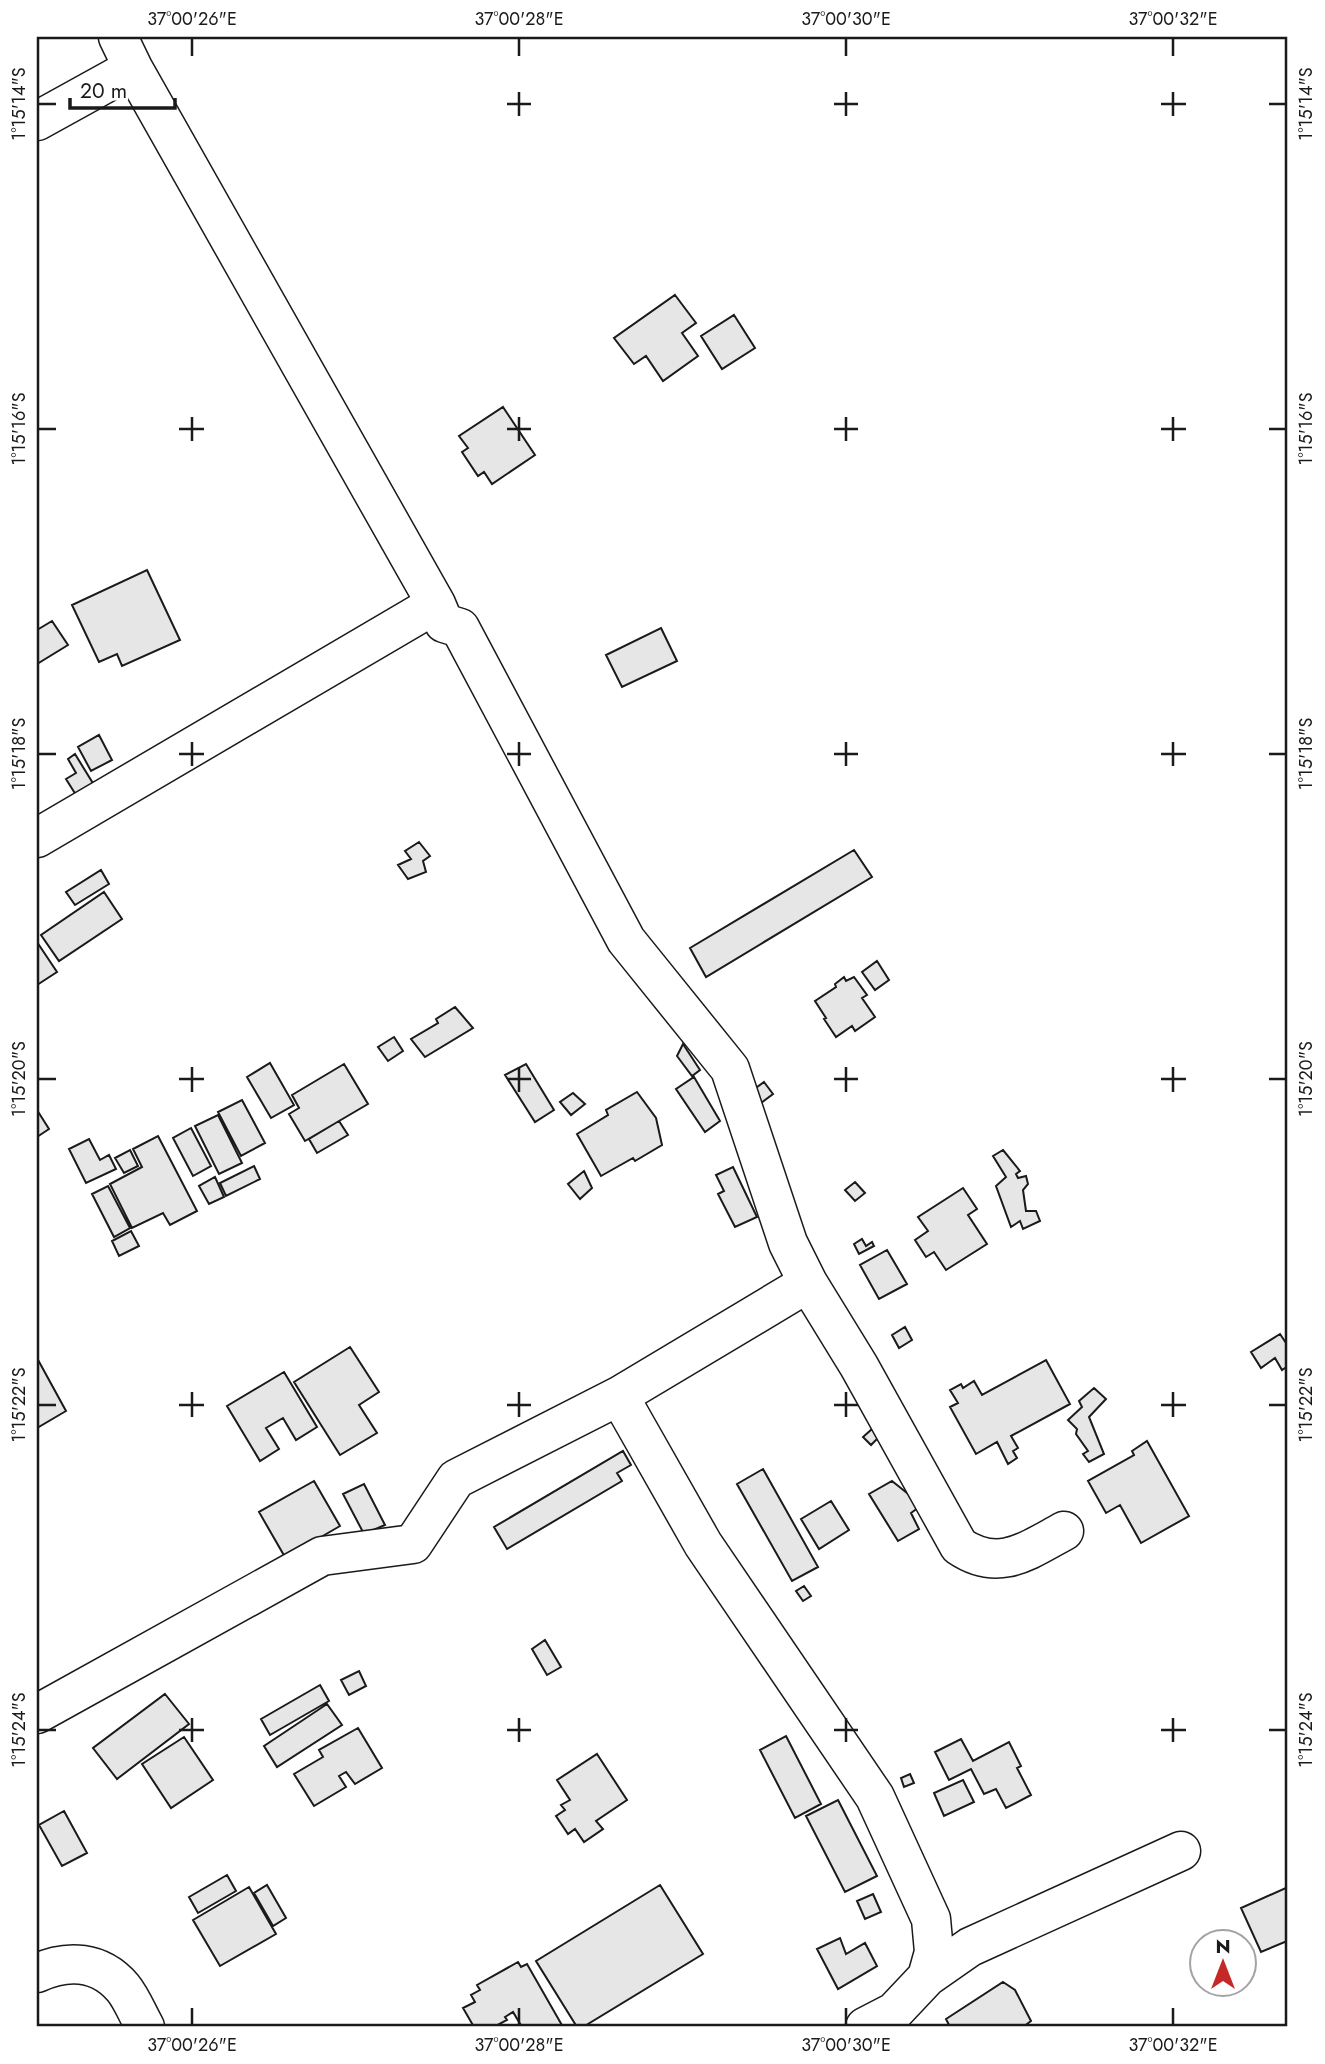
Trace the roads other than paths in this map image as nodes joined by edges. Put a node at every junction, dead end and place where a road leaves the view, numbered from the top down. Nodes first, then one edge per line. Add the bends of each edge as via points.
1 (125, 52) edge
2 (37, 121) edge
3 (436, 604) junction
4 (37, 838) edge
5 (808, 1283) junction
6 (619, 1396) junction
7 (1065, 1531) dead end
8 (37, 1714) edge
9 (1181, 1851) dead end
10 (37, 1973) edge
11 (927, 1977) junction
12 (145, 2027) edge
13 (865, 2027) edge

1 - 2 street
1 - 3 street
3 - 4 street
3 - 5 street via 444,623 460,628 626,940 730,1069 788,1243
5 - 6 street
5 - 7 street via 959,1546 975,1557 1001,1560
6 - 8 street via 456,1479 413,1544 322,1556
6 - 11 street via 703,1544 875,1797 931,1919 934,1952
9 - 11 street via 970,1947
10 - 12 street via 72,1963 105,1971 124,1989
11 - 13 street via 894,2011

